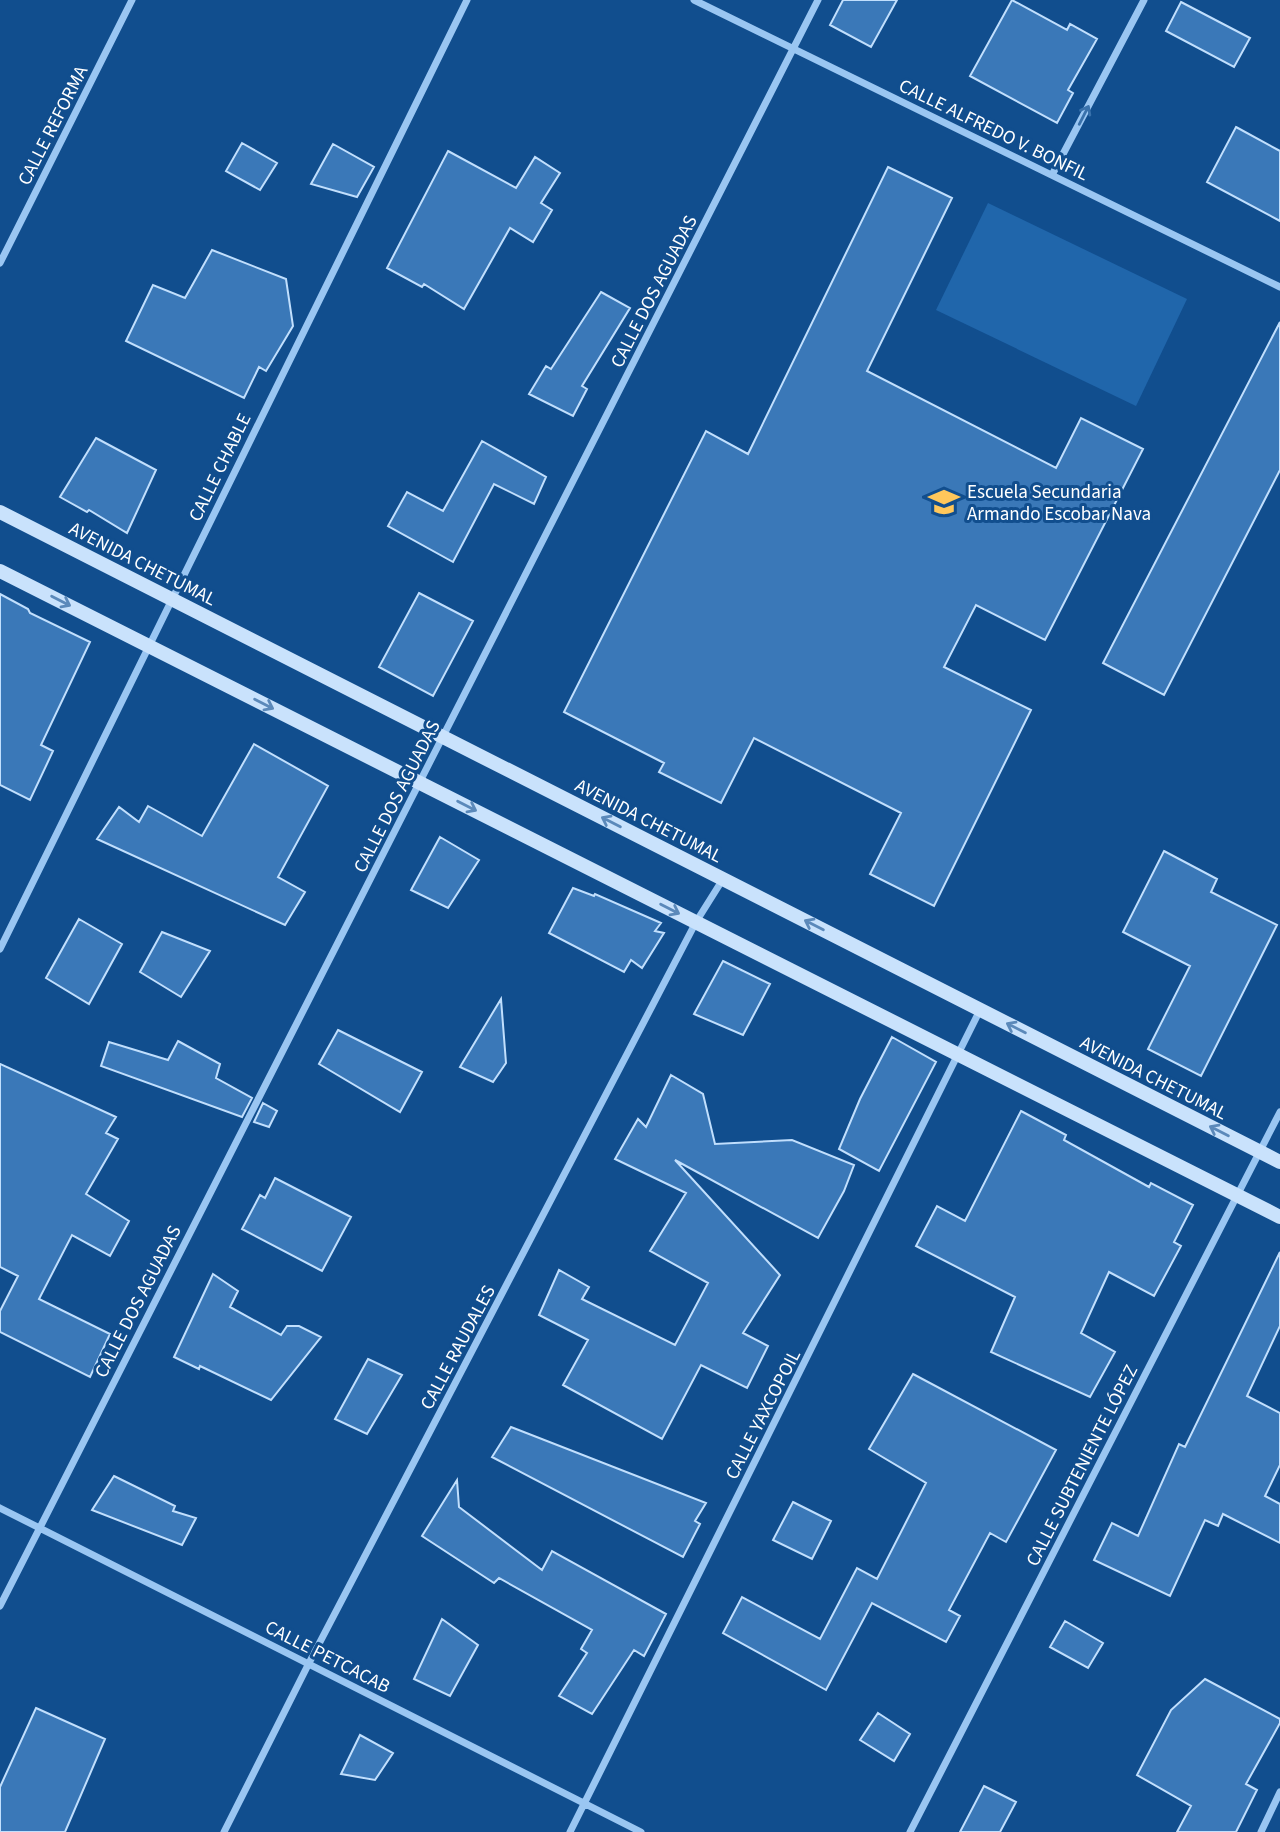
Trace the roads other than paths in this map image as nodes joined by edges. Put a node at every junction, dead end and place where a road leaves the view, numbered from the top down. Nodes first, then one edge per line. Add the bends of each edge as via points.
1 (132, 0) edge
2 (467, 0) edge
3 (694, 0) edge
4 (818, 0) edge
5 (1144, 0) edge
6 (793, 50) junction
7 (1052, 175) junction
8 (0, 263) edge
9 (1280, 287) edge
10 (0, 512) edge
11 (0, 571) edge
12 (171, 599) junction
13 (150, 647) junction
14 (443, 737) junction
15 (421, 783) junction
16 (723, 879) junction
17 (696, 922) junction
18 (0, 949) edge
19 (980, 1010) junction
20 (959, 1055) junction
21 (1280, 1112) edge
22 (1260, 1152) junction
23 (1280, 1162) edge
24 (1238, 1195) junction
25 (1280, 1217) edge
26 (0, 1508) edge
27 (38, 1528) junction
28 (0, 1606) edge
29 (309, 1663) junction
30 (1280, 1792) edge
31 (584, 1804) junction
32 (224, 1832) edge
33 (570, 1832) edge
34 (641, 1832) edge
35 (910, 1832) edge
36 (1261, 1832) edge

1 - 8 street, CALLE REFORMA
2 - 12 street, CALLE CHABLE
3 - 6 street, CALLE ALFREDO V. BONFIL
4 - 6 street, CALLE DOS AGUADAS
7 -> 5 street
6 - 7 street, CALLE ALFREDO V. BONFIL
6 - 14 street, CALLE DOS AGUADAS
7 - 9 street, CALLE ALFREDO V. BONFIL
10 - 12 main road, AVENIDA CHETUMAL
11 -> 13 main road
12 - 13 street, CALLE CHABLE
12 - 14 main road, AVENIDA CHETUMAL
13 -> 15 main road
13 - 18 street, CALLE CHABLE
14 - 15 street, CALLE DOS AGUADAS
16 -> 14 main road, AVENIDA CHETUMAL
15 -> 17 main road
15 - 27 street, CALLE DOS AGUADAS
16 - 17 street, CALLE RAUDALES
19 -> 16 main road, AVENIDA CHETUMAL
17 - 20 main road
17 - 29 street, CALLE RAUDALES
19 - 20 street, CALLE YAXCOPOIL
22 -> 19 main road, AVENIDA CHETUMAL
20 - 24 main road
20 - 31 street, CALLE YAXCOPOIL
21 - 22 street, CALLE SUBTENIENTE LÓPEZ
22 - 23 main road, AVENIDA CHETUMAL
22 - 24 street, CALLE SUBTENIENTE LÓPEZ
24 - 25 main road
24 - 35 street, CALLE SUBTENIENTE LÓPEZ
26 - 27 street, CALLE PETCACAB
27 - 28 street, CALLE DOS AGUADAS
27 - 29 street, CALLE PETCACAB
29 - 31 street, CALLE PETCACAB
29 - 32 street, CALLE RAUDALES
30 - 36 street
31 - 33 street, CALLE YAXCOPOIL
31 - 34 street, CALLE PETCACAB

